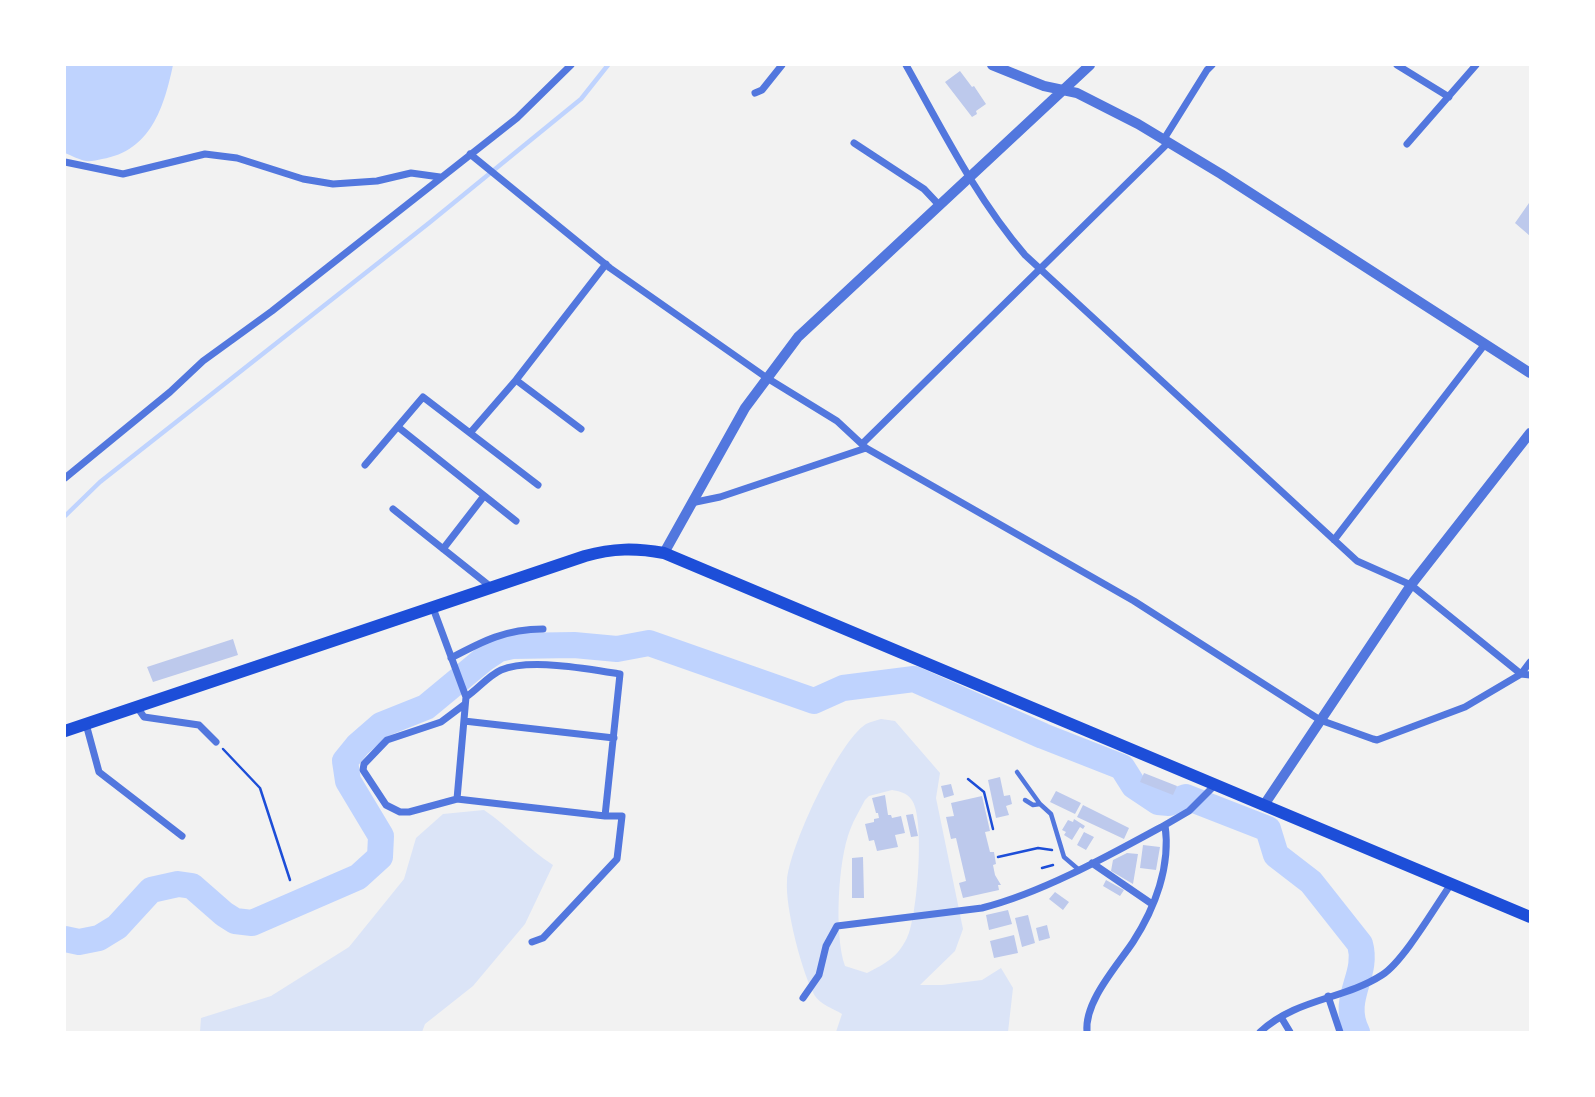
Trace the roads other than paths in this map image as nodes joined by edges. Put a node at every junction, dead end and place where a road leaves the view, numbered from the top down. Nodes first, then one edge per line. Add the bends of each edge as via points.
1 (571, 65) edge
2 (782, 65) edge
3 (906, 65) edge
4 (992, 65) edge
5 (1090, 65) edge
6 (1212, 65) edge
7 (1397, 65) edge
8 (1476, 65) edge
9 (1063, 89) junction
10 (755, 93) dead end
11 (1449, 97) junction
12 (1167, 140) junction
13 (854, 143) dead end
14 (1408, 144) dead end
15 (470, 154) junction
16 (65, 162) edge
17 (440, 177) junction
18 (970, 177) junction
19 (939, 205) junction
20 (606, 264) junction
21 (1040, 270) junction
22 (1485, 344) junction
23 (1530, 373) edge
24 (767, 378) junction
25 (516, 380) junction
26 (398, 427) junction
27 (581, 429) dead end
28 (470, 433) junction
29 (1530, 433) edge
30 (864, 446) junction
31 (365, 465) dead end
32 (65, 478) edge
33 (538, 485) dead end
34 (484, 496) junction
35 (691, 503) junction
36 (393, 509) dead end
37 (516, 520) dead end
38 (1334, 540) junction
39 (443, 548) junction
40 (664, 553) junction
41 (1410, 584) junction
42 (492, 588) junction
43 (433, 608) junction
44 (543, 629) dead end
45 (451, 658) junction
46 (1530, 662) edge
47 (1521, 674) junction
48 (1530, 675) edge
49 (465, 697) junction
50 (137, 707) junction
51 (1320, 720) junction
52 (464, 721) junction
53 (86, 724) junction
54 (65, 731) edge
55 (614, 738) junction
56 (216, 742) road end
57 (1017, 772) dead end
58 (1212, 789) junction
59 (457, 799) junction
60 (1025, 800) dead end
61 (1040, 804) junction
62 (1264, 805) junction
63 (605, 816) junction
64 (1165, 825) junction
65 (182, 836) dead end
66 (1092, 863) junction
67 (1078, 869) junction
68 (1451, 884) junction
69 (1152, 904) junction
70 (1530, 917) edge
71 (532, 942) dead end
72 (1328, 996) junction
73 (803, 998) dead end
74 (1281, 1017) junction
75 (1087, 1032) edge
76 (1260, 1032) edge
77 (1290, 1032) edge
78 (1340, 1032) edge

1 - 15 street via 532,105
2 - 10 street
3 - 18 street
4 - 9 street
5 - 9 street
6 - 12 street
7 - 11 street
8 - 11 street
9 - 12 street
9 - 18 street
11 - 14 street
12 - 21 street
12 - 22 street
13 - 19 street via 924,189
15 - 17 street
15 - 20 street
16 - 17 street via 123,174 205,154 333,184 411,173
17 - 32 street via 203,361
18 - 19 street
18 - 21 street via 1009,236
19 - 24 street via 818,316
20 - 24 street
20 - 25 street
21 - 30 street
21 - 38 street
22 - 23 street
22 - 38 street
24 - 30 street via 837,421
24 - 35 street
25 - 27 street
25 - 28 street
26 - 28 street via 423,397
26 - 31 street
26 - 34 street
28 - 33 street
29 - 41 street
30 - 35 street
30 - 51 street via 1134,601
34 - 37 street
34 - 39 street
35 - 40 street
36 - 39 street
38 - 41 street via 1357,561
39 - 42 street
40 - 42 main road via 611,550
40 - 58 main road
41 - 47 street
41 - 51 street
42 - 43 main road
43 - 45 street
43 - 50 main road
44 - 45 street via 520,629 484,640
45 - 49 street
46 - 47 street
47 - 48 street
47 - 51 street via 1465,707 1377,740
49 - 52 street
49 - 55 street via 504,668 548,665 620,674
49 - 59 street via 441,722 387,740 363,770 386,805 400,812
50 - 53 main road
50 - 56 street via 144,717 199,725
51 - 62 street
52 - 55 street
52 - 59 street
53 - 54 main road
53 - 65 street via 99,772
55 - 63 street
57 - 61 lane
58 - 62 main road
58 - 64 street
59 - 63 street
60 - 61 lane
61 - 67 lane via 1054,818 1065,857
62 - 68 main road
63 - 71 street via 622,816 617,859 543,938
64 - 66 street
64 - 69 street via 1165,860
66 - 67 street
66 - 69 street
67 - 73 street via 1026,894 982,908 837,926 819,975
68 - 70 main road
68 - 72 street via 1393,967
69 - 75 street via 1133,942 1107,977 1089,1014
72 - 74 street
72 - 78 street
74 - 76 street
74 - 77 street

